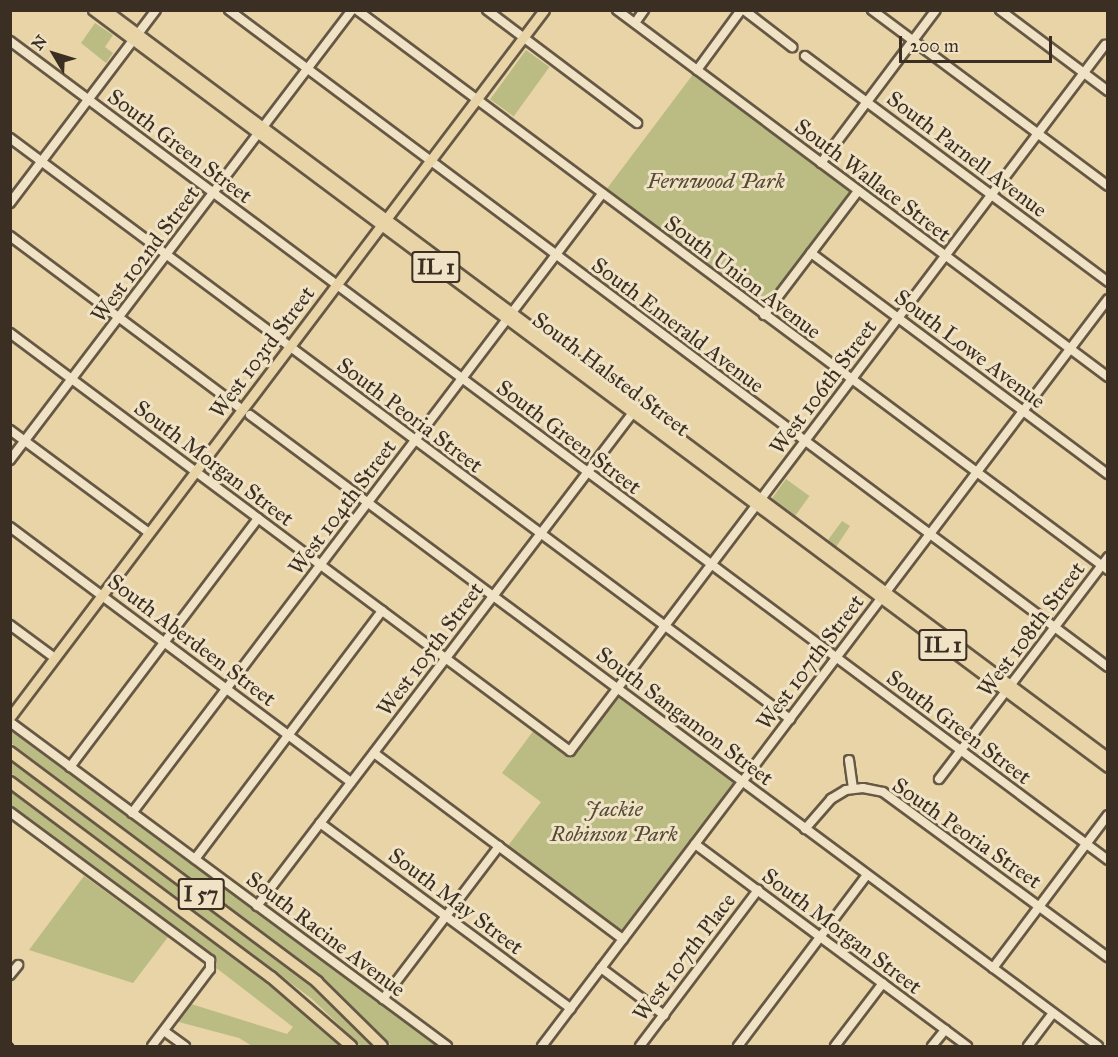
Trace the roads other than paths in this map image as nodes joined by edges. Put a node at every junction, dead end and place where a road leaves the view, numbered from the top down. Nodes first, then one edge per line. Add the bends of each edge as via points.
1 (93, 10) edge
2 (106, 10) edge
3 (156, 10) edge
4 (229, 10) edge
5 (352, 10) edge
6 (357, 10) edge
7 (487, 10) edge
8 (544, 10) edge
9 (617, 10) edge
10 (644, 10) edge
11 (742, 10) edge
12 (872, 10) edge
13 (936, 10) edge
14 (1000, 10) edge
15 (635, 23) junction
16 (136, 38) junction
17 (524, 38) junction
18 (10, 41) edge
19 (913, 41) junction
20 (1105, 45) dead end
21 (792, 47) dead end
22 (805, 56) dead end
23 (308, 70) junction
24 (697, 70) junction
25 (1083, 73) junction
26 (1107, 91) edge
27 (89, 100) junction
28 (477, 100) junction
29 (867, 102) junction
30 (637, 123) dead end
31 (261, 132) junction
32 (1037, 134) junction
33 (10, 138) edge
34 (42, 162) junction
35 (430, 162) junction
36 (820, 163) junction
37 (1107, 186) edge
38 (858, 191) junction
39 (214, 193) junction
40 (602, 194) junction
41 (991, 195) junction
42 (10, 203) edge
43 (383, 224) junction
44 (10, 236) edge
45 (811, 253) junction
46 (166, 256) junction
47 (556, 256) junction
48 (945, 256) junction
49 (1107, 282) edge
50 (337, 285) junction
51 (1107, 299) edge
52 (764, 315) junction
53 (509, 317) junction
54 (119, 318) junction
55 (898, 318) junction
56 (10, 333) edge
57 (290, 348) junction
58 (1070, 349) junction
59 (1107, 377) edge
60 (72, 379) junction
61 (462, 379) junction
62 (851, 380) junction
63 (634, 410) junction
64 (1023, 411) junction
65 (246, 412) junction
66 (10, 430) edge
67 (25, 441) junction
68 (415, 441) junction
69 (805, 441) junction
70 (10, 460) edge
71 (196, 472) junction
72 (587, 472) junction
73 (976, 473) junction
74 (1107, 474) edge
75 (368, 503) junction
76 (758, 503) junction
77 (258, 518) junction
78 (10, 527) edge
79 (149, 533) junction
80 (540, 534) junction
81 (930, 534) junction
82 (1107, 557) edge
83 (321, 565) junction
84 (711, 565) junction
85 (1104, 568) edge
86 (102, 596) junction
87 (493, 596) junction
88 (883, 596) junction
89 (382, 611) junction
90 (10, 625) edge
91 (664, 627) junction
92 (1054, 627) junction
93 (164, 642) junction
94 (55, 658) junction
95 (445, 658) junction
96 (836, 658) junction
97 (1107, 667) edge
98 (226, 689) junction
99 (618, 689) junction
100 (1008, 689) junction
101 (10, 717) edge
102 (790, 719) junction
103 (10, 722) edge
104 (289, 736) junction
105 (570, 751) joint
106 (961, 751) junction
107 (10, 752) edge
108 (374, 753) junction
109 (1107, 758) edge
110 (849, 760) dead end
111 (70, 767) junction
112 (1107, 767) edge
113 (939, 779) dead end
114 (10, 782) edge
115 (351, 782) junction
116 (742, 782) junction
117 (853, 788) junction
118 (10, 812) edge
119 (132, 813) junction
120 (1107, 815) edge
121 (320, 823) junction
122 (805, 829) junction
123 (695, 844) junction
124 (1086, 844) junction
125 (499, 846) junction
126 (195, 859) junction
127 (1107, 860) edge
128 (867, 875) junction
129 (758, 890) junction
130 (257, 906) junction
131 (1039, 906) junction
132 (446, 916) junction
133 (821, 937) junction
134 (623, 939) junction
135 (1107, 957) edge
136 (18, 965) dead end
137 (601, 968) junction
138 (993, 968) junction
139 (10, 975) edge
140 (883, 983) junction
141 (383, 999) junction
142 (571, 1009) junction
143 (1053, 1013) junction
144 (664, 1015) junction
145 (945, 1030) junction
146 (164, 1031) junction
147 (152, 1047) edge
148 (185, 1047) edge
149 (351, 1047) edge
150 (382, 1047) edge
151 (447, 1047) edge
152 (542, 1047) edge
153 (640, 1047) edge
154 (738, 1047) edge
155 (835, 1047) edge
156 (932, 1047) edge
157 (967, 1047) edge
158 (1028, 1047) edge
159 (1098, 1047) edge

1 - 16 main road, South Halsted Street / IL 1
2 - 16 main road, South Halsted Street / IL 1
3 - 16 street
4 - 23 street, South Emerald Avenue
5 - 23 street, West 102nd Street
6 - 28 street, South Union Avenue
7 - 17 street
8 - 17 main road, West 103rd Street
9 - 15 street, South Wallace Street
10 - 15 street
11 - 21 street
11 - 24 street
12 - 19 street
13 - 19 street
14 - 25 street
15 - 24 street, South Wallace Street
16 - 27 street
16 - 31 main road, South Halsted Street / IL 1
17 - 28 main road, West 103rd Street
17 - 30 street
18 - 27 street, South Green Street
19 - 29 street
19 - 32 street
20 - 25 street, West 106th Street
22 - 29 street, South Parnell Avenue
23 - 31 street, West 102nd Street
23 - 35 street, South Emerald Avenue
24 - 36 street, South Wallace Street
25 - 26 street
25 - 32 street, West 106th Street
27 - 34 street
27 - 39 street, South Green Street
28 - 35 main road, West 103rd Street
28 - 40 street, South Union Avenue
29 - 36 street
29 - 41 street, South Parnell Avenue
31 - 39 street, West 102nd Street
31 - 43 main road, South Halsted Street / IL 1
32 - 37 street
32 - 41 street, West 106th Street
33 - 34 street, South Peoria Street
34 - 42 street
34 - 46 street, South Peoria Street
35 - 43 main road, West 103rd Street
35 - 47 street, South Emerald Avenue
36 - 38 street, South Wallace Street
38 - 45 street
38 - 48 street, South Wallace Street
39 - 46 street, West 102nd Street
39 - 50 street, South Green Street
40 - 47 street, West 104th Street
40 - 52 street, South Union Avenue
41 - 48 street, West 106th Street
41 - 49 street, South Parnell Avenue
43 - 50 main road, West 103rd Street
43 - 53 main road, South Halsted Street / IL 1
44 - 54 street, South Sangamon Street
45 - 52 street
45 - 55 street, South Lowe Avenue
46 - 54 street, West 102nd Street
46 - 57 street, South Peoria Street
47 - 53 street, West 104th Street
47 - 69 street, South Emerald Avenue
48 - 55 street, West 106th Street
48 - 58 street, South Wallace Street
50 - 57 main road, West 103rd Street
50 - 61 street, South Green Street
51 - 58 street, West 107th Street
52 - 62 street, South Union Avenue
53 - 61 street, West 104th Street
53 - 63 main road, South Halsted Street / IL 1
54 - 60 street, West 102nd Street
54 - 65 street, South Sangamon Street
55 - 62 street, West 106th Street
55 - 64 street, South Lowe Avenue
56 - 60 street, South Morgan Street
57 - 65 main road, West 103rd Street
57 - 68 street, South Peoria Street
58 - 59 street, South Wallace Street
58 - 64 street, West 107th Street
60 - 67 street, West 102nd Street
60 - 71 street, South Morgan Street
61 - 68 street, West 104th Street
61 - 72 street, South Green Street
62 - 69 street, West 106th Street
62 - 73 street, South Union Avenue
63 - 72 street, West 105th Street
63 - 76 main road, South Halsted Street / IL 1
64 - 73 street, West 107th Street
64 - 74 street, South Lowe Avenue
65 - 71 main road, West 103rd Street
65 - 75 street, South Sangamon Street
66 - 67 street
67 - 70 street, West 102nd Street
67 - 79 street
68 - 75 street, West 104th Street
68 - 80 street, South Peoria Street
69 - 76 street, West 106th Street
69 - 81 street, South Emerald Avenue
71 - 77 street, South Morgan Street
71 - 79 main road, West 103rd Street
72 - 80 street, West 105th Street
72 - 84 street, South Green Street
73 - 81 street, West 107th Street
73 - 85 street, South Union Avenue
75 - 83 street, West 104th Street
75 - 87 street, South Sangamon Street
76 - 84 street, West 106th Street
76 - 88 main road, South Halsted Street / IL 1
77 - 83 street, South Morgan Street
77 - 93 street
78 - 86 street, South Aberdeen Street
79 - 86 main road, West 103rd Street
80 - 87 street, West 105th Street
80 - 91 street, South Peoria Street
81 - 88 street, West 107th Street
81 - 92 street, South Emerald Avenue
82 - 85 street, West 108th Street
83 - 89 street, South Morgan Street
83 - 98 street, West 104th Street
84 - 91 street, West 106th Street
84 - 96 street, South Green Street
85 - 92 street, West 108th Street
86 - 93 street, South Aberdeen Street
86 - 94 main road, West 103rd Street
87 - 95 street, West 105th Street
87 - 99 street, South Sangamon Street
88 - 96 street, West 107th Street
88 - 100 main road, South Halsted Street / IL 1
89 - 95 street, South Morgan Street
89 - 104 street
90 - 94 street
91 - 99 street, West 106th Street
91 - 102 street, South Peoria Street
92 - 97 street, South Emerald Avenue
92 - 100 street, West 108th Street
93 - 98 street, South Aberdeen Street
93 - 111 street
94 - 101 main road, West 103rd Street
95 - 105 street, South Morgan Street
95 - 108 street, West 105th Street
96 - 102 street, West 107th Street
96 - 106 street, South Green Street
98 - 104 street, South Aberdeen Street
98 - 119 street, West 104th Street
99 - 105 street, West 106th Street
99 - 116 street, South Sangamon Street
100 - 106 street, West 108th Street
100 - 109 main road, South Halsted Street / IL 1
100 - 112 main road, South Halsted Street / IL 1
102 - 116 street, West 107th Street
103 - 111 street, South Racine Avenue
104 - 115 street, South Aberdeen Street
104 - 126 street
106 - 113 street, West 108th Street
106 - 124 street, South Green Street
107 - 150 highway, I 57 via 317,982
108 - 115 street, West 105th Street
108 - 125 street
110 - 117 street
111 - 119 street, South Racine Avenue
114 - 149 highway, I 57 via 271,976
115 - 121 street, West 105th Street
116 - 122 street, South Sangamon Street
116 - 123 street, West 107th Street
117 - 122 street via 831,799
117 - 131 street, South Peoria Street via 891,796
118 - 146 street via 211,963
119 - 126 street, South Racine Avenue
120 - 124 street
121 - 130 street, West 105th Street
121 - 132 street, South May Street
122 - 128 street, South Sangamon Street
123 - 129 street, South Morgan Street
123 - 134 street, West 107th Street
124 - 127 street, South Green Street
124 - 131 street
125 - 132 street
125 - 134 street
126 - 130 street, South Racine Avenue
128 - 133 street
128 - 138 street, South Sangamon Street
129 - 133 street, South Morgan Street
129 - 144 street, West 107th Place
130 - 141 street, South Racine Avenue
131 - 135 street, South Peoria Street
131 - 138 street
132 - 141 street
132 - 142 street, South May Street
133 - 140 street, South Morgan Street
133 - 154 street
134 - 137 street, West 107th Street
136 - 139 street
137 - 142 street, West 107th Street
137 - 144 street
138 - 143 street, South Sangamon Street
140 - 145 street, South Morgan Street
140 - 155 street
141 - 151 street, South Racine Avenue
142 - 152 street, West 107th Street
143 - 158 street
143 - 159 street, South Sangamon Street
144 - 153 street, West 107th Place
145 - 156 street
145 - 157 street, South Morgan Street
146 - 147 street
146 - 148 street

